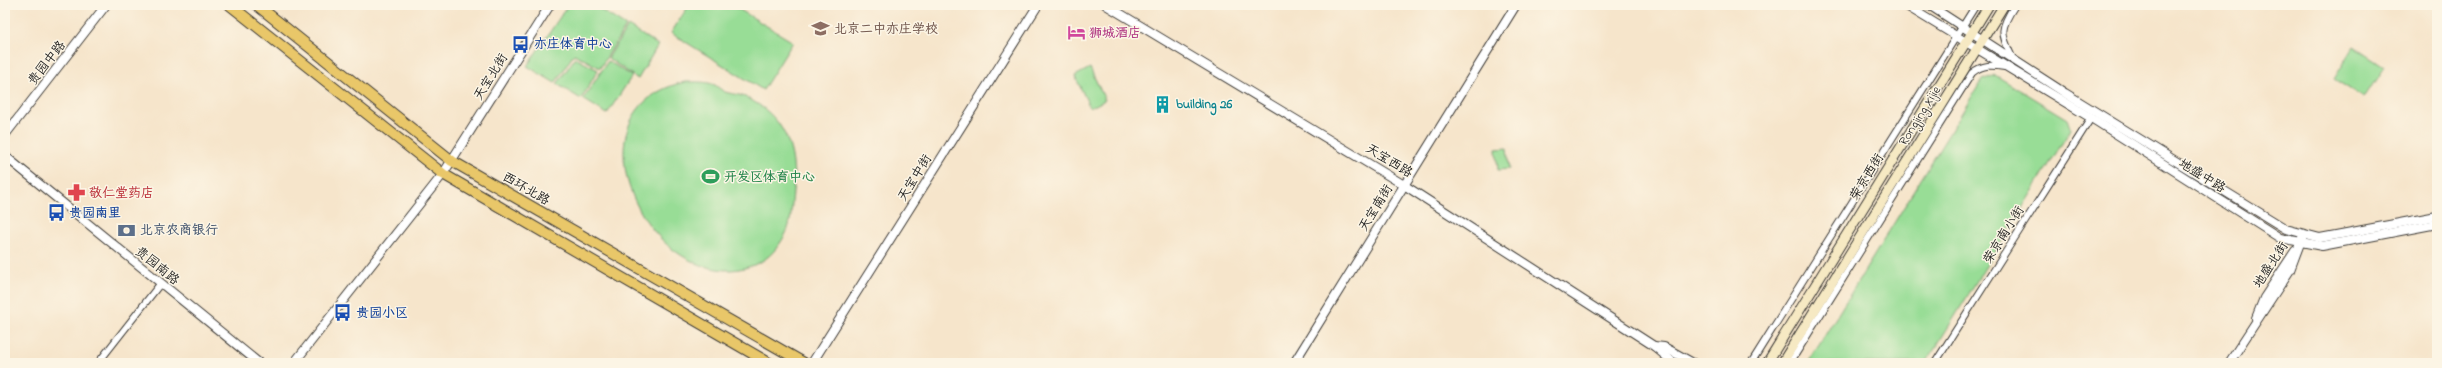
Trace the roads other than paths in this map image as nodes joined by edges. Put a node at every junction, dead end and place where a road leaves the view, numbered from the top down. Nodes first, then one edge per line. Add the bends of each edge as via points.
1 (106, 5) edge
2 (230, 5) edge
3 (257, 5) edge
4 (550, 5) edge
5 (1038, 5) edge
6 (1106, 5) edge
7 (1516, 5) edge
8 (1905, 5) edge
9 (1929, 5) edge
10 (1976, 5) edge
11 (1989, 5) edge
12 (2004, 5) edge
13 (2014, 5) edge
14 (1963, 26) junction
15 (1972, 32) junction
16 (1956, 36) junction
17 (1984, 39) junction
18 (1966, 42) junction
19 (1978, 48) junction
20 (2012, 57) junction
21 (2005, 67) junction
22 (2091, 118) junction
23 (5, 135) edge
24 (5, 156) edge
25 (452, 161) junction
26 (443, 174) junction
27 (1404, 185) junction
28 (2437, 216) edge
29 (2437, 224) edge
30 (2303, 233) junction
31 (2301, 242) junction
32 (160, 284) junction
33 (1654, 346) junction
34 (98, 363) edge
35 (259, 363) edge
36 (294, 363) edge
37 (769, 363) edge
38 (804, 363) edge
39 (812, 363) edge
40 (1294, 363) edge
41 (1674, 363) edge
42 (1693, 363) edge
43 (1751, 363) edge
44 (1767, 363) edge
45 (1782, 363) edge
46 (1790, 363) edge
47 (1936, 363) edge
48 (2229, 363) edge

1 - 23 street, 贵园中路
2 - 26 main road
3 - 25 main road, 西环北路
4 - 25 street, 天宝北街
5 - 39 street, 天宝中街
6 - 27 street, 天宝西路
7 - 27 street, 天宝南街
8 - 16 street, 地盛中路
9 - 14 street, 地盛中路
10 - 14 street
11 - 15 main road, 荣京西街
12 - 17 main road, Rongjing Xijie
13 - 20 street via 2002,27 2003,40
14 - 15 street, 地盛中路
14 - 16 street
15 - 17 street, 地盛中路
15 - 18 main road, 荣京西街
16 - 18 street, 地盛中路
16 - 43 street
17 - 19 main road, Rongjing Xijie
17 - 20 street, 地盛中路
18 - 19 street, 地盛中路
18 - 44 main road, 荣京西街
19 - 21 street, 地盛中路
19 - 45 main road, Rongjing Xijie
20 - 30 street, 地盛中路 via 2286,229
21 - 22 street, 地盛中路
21 - 46 street via 1982,66 1972,73
22 - 31 street, 地盛中路 via 2280,238
22 - 47 street, 荣京南小街
24 - 32 street, 贵园南路
25 - 26 street, 天宝北街
25 - 38 main road, 西环北路
26 - 36 street, 天宝北街
26 - 37 main road
27 - 33 street, 天宝西路
27 - 40 street, 天宝南街
28 - 30 street, 地盛中路 via 2320,238
29 - 31 street, 地盛中路 via 2322,246
30 - 31 street
31 - 48 street, 地盛北街 via 2264,298 2255,321
32 - 34 street
32 - 35 street, 贵园南路
33 - 41 street, 天宝西路
33 - 42 street, 天宝西路 via 1664,347

